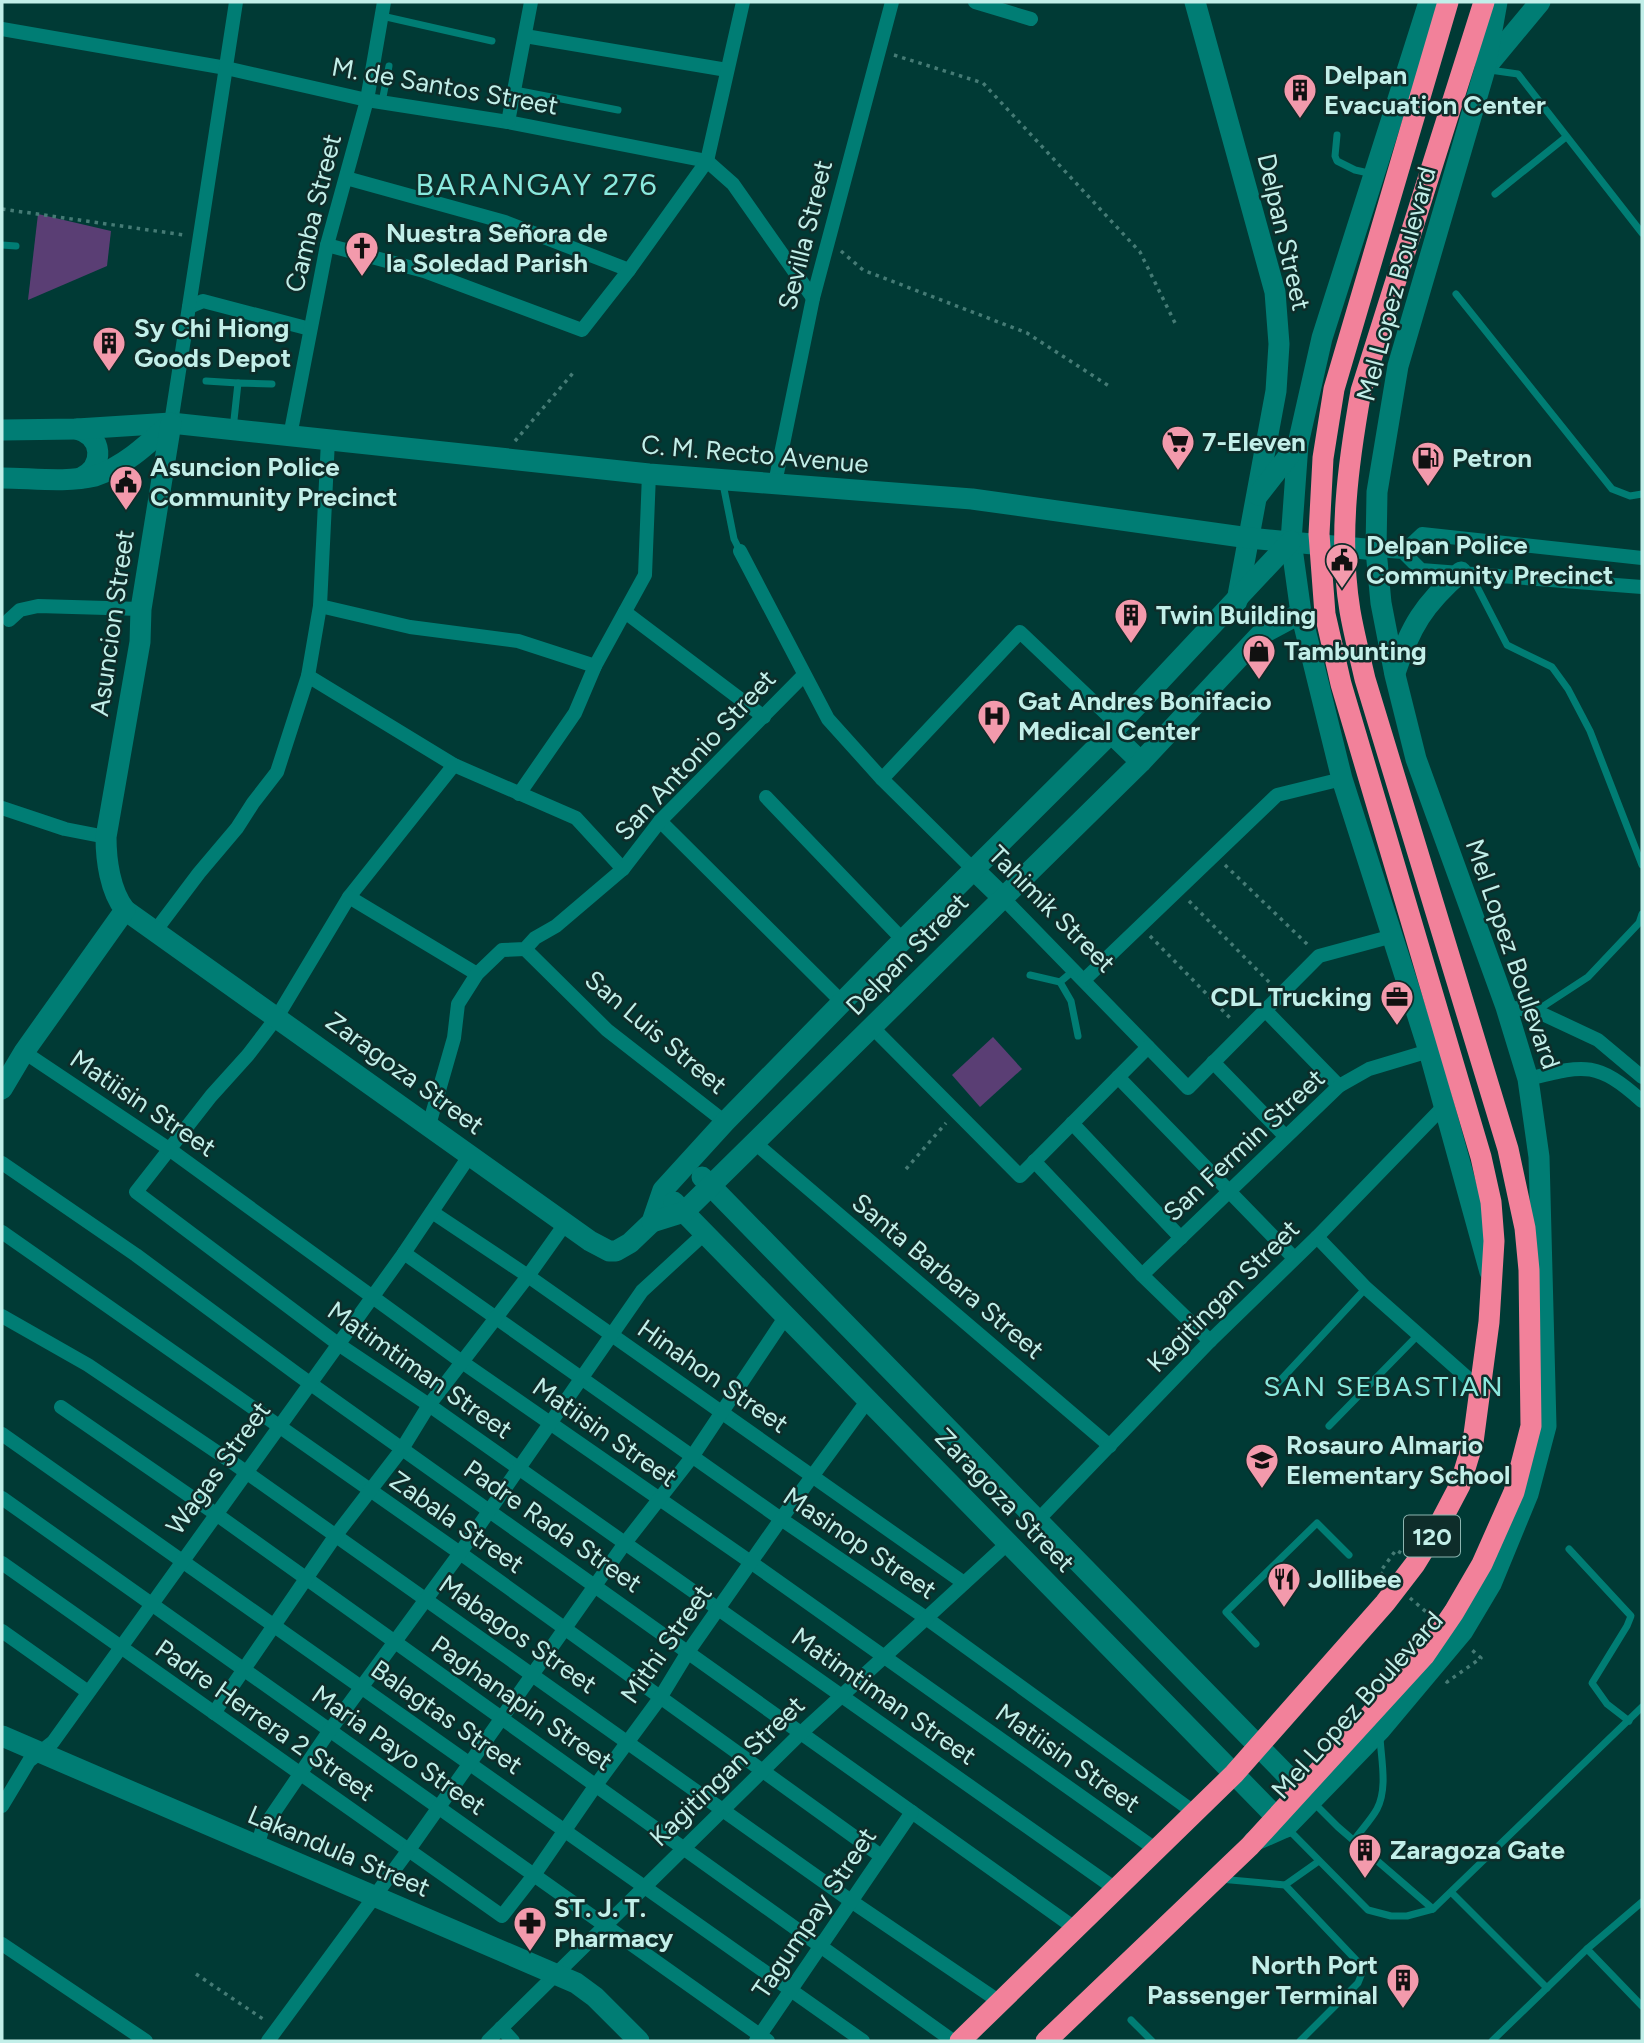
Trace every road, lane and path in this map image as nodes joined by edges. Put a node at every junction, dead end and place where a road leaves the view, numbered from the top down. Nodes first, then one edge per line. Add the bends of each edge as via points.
1 (236, 2) edge
2 (531, 2) edge
3 (743, 2) edge
4 (892, 2) edge
5 (975, 2) edge
6 (1195, 2) edge
7 (1429, 2) edge
8 (1484, 2) edge
9 (1497, 2) edge
10 (1540, 2) edge
11 (383, 9) edge
12 (1447, 9) edge
13 (1031, 19) dead end
14 (2, 29) edge
15 (525, 36) junction
16 (492, 41) dead end
17 (879, 50) junction
18 (389, 66) dead end
19 (226, 68) junction
20 (1485, 69) junction
21 (727, 70) junction
22 (514, 90) junction
23 (375, 101) junction
24 (618, 110) dead end
25 (508, 122) junction
26 (1337, 135) dead end
27 (1566, 138) junction
28 (707, 161) junction
29 (1373, 174) junction
30 (346, 178) junction
31 (1495, 194) dead end
32 (2, 209) edge
33 (1642, 233) edge
34 (200, 237) junction
35 (828, 241) junction
36 (2, 245) edge
37 (327, 245) junction
38 (16, 246) dead end
39 (629, 270) junction
40 (1456, 294) dead end
41 (813, 298) junction
42 (189, 307) junction
43 (1176, 325) dead end
44 (310, 329) junction
45 (573, 373) dead end
46 (206, 381) dead end
47 (238, 383) junction
48 (272, 384) dead end
49 (1112, 387) dead end
50 (171, 423) junction
51 (77, 429) junction
52 (2, 430) edge
53 (233, 430) junction
54 (290, 436) junction
55 (328, 440) junction
56 (1298, 444) junction
57 (500, 458) junction
58 (649, 474) junction
59 (2, 478) edge
60 (79, 478) junction
61 (722, 479) junction
62 (775, 483) junction
63 (1642, 494) edge
64 (1255, 500) junction
65 (1250, 538) junction
66 (1292, 541) junction
67 (1376, 550) junction
68 (740, 551) joint
69 (1403, 552) junction
70 (1642, 558) edge
71 (1465, 572) junction
72 (1641, 588) edge
73 (1237, 602) junction
74 (320, 606) junction
75 (141, 609) junction
76 (625, 611) junction
77 (1301, 613) junction
78 (9, 620) dead end
79 (595, 666) junction
80 (804, 675) junction
81 (308, 676) junction
82 (1396, 680) junction
83 (1323, 706) junction
84 (764, 717) junction
85 (1114, 729) junction
86 (1141, 762) junction
87 (454, 765) junction
88 (882, 779) junction
89 (1342, 779) junction
90 (519, 794) junction
91 (766, 797) dead end
92 (2, 807) edge
93 (660, 821) junction
94 (106, 837) junction
95 (1214, 855) junction
96 (1642, 865) edge
97 (623, 869) junction
98 (973, 869) junction
99 (1178, 890) junction
100 (349, 897) junction
101 (1003, 898) junction
102 (125, 910) junction
103 (1642, 914) edge
104 (1140, 926) junction
105 (156, 930) junction
106 (1393, 936) junction
107 (903, 940) junction
108 (525, 949) junction
109 (1319, 956) junction
110 (477, 974) junction
111 (1030, 975) dead end
112 (1079, 975) junction
113 (1060, 982) junction
114 (1281, 994) junction
115 (842, 1002) junction
116 (1506, 1007) junction
117 (1265, 1010) junction
118 (1536, 1011) junction
119 (277, 1017) junction
120 (872, 1027) junction
121 (1244, 1032) junction
122 (1078, 1036) dead end
123 (1149, 1047) junction
124 (1429, 1051) junction
125 (24, 1052) junction
126 (1213, 1062) junction
127 (1118, 1077) junction
128 (1642, 1077) edge
129 (1528, 1079) junction
130 (1339, 1086) junction
131 (2, 1088) edge
132 (1642, 1101) edge
133 (1444, 1106) junction
134 (955, 1112) junction
135 (725, 1122) junction
136 (1072, 1123) junction
137 (429, 1125) junction
138 (1285, 1136) junction
139 (755, 1143) junction
140 (169, 1149) junction
141 (470, 1154) junction
142 (1034, 1161) junction
143 (2, 1163) edge
144 (689, 1163) junction
145 (906, 1169) dead end
146 (711, 1185) junction
147 (663, 1190) junction
148 (1228, 1192) junction
149 (432, 1212) junction
150 (684, 1212) junction
151 (652, 1222) junction
152 (565, 1224) junction
153 (2, 1232) edge
154 (705, 1233) junction
155 (1317, 1237) junction
156 (1181, 1238) junction
157 (404, 1253) junction
158 (1294, 1258) junction
159 (1491, 1274) junction
160 (1142, 1275) junction
161 (528, 1276) junction
162 (1366, 1288) junction
163 (372, 1297) junction
164 (786, 1315) junction
165 (2, 1316) edge
166 (494, 1318) junction
167 (612, 1335) junction
168 (1418, 1335) junction
169 (1210, 1340) junction
170 (338, 1344) junction
171 (462, 1362) junction
172 (583, 1379) junction
173 (310, 1383) junction
174 (1276, 1385) dead end
175 (1480, 1390) junction
176 (868, 1400) junction
177 (429, 1405) junction
178 (61, 1407) dead end
179 (721, 1411) junction
180 (550, 1423) junction
181 (1329, 1426) dead end
182 (278, 1427) junction
183 (2, 1434) edge
184 (1110, 1446) junction
185 (402, 1449) junction
186 (692, 1457) junction
187 (518, 1469) junction
188 (246, 1472) junction
189 (813, 1476) junction
190 (369, 1491) junction
191 (2, 1498) edge
192 (659, 1500) junction
193 (489, 1510) junction
194 (216, 1514) junction
195 (781, 1519) junction
196 (1038, 1521) junction
197 (336, 1535) junction
198 (625, 1543) junction
199 (1008, 1543) junction
200 (1569, 1549) dead end
201 (1396, 1550) dead end
202 (460, 1553) junction
203 (1349, 1555) dead end
204 (183, 1560) junction
205 (2, 1563) edge
206 (752, 1563) junction
207 (1380, 1572) dead end
208 (306, 1580) junction
209 (964, 1583) junction
210 (595, 1586) junction
211 (425, 1598) junction
212 (152, 1604) junction
213 (719, 1609) junction
214 (926, 1618) junction
215 (275, 1625) junction
216 (565, 1629) junction
217 (2, 1631) edge
218 (394, 1641) junction
219 (1256, 1644) dead end
220 (120, 1647) junction
221 (688, 1652) junction
222 (883, 1657) junction
223 (1481, 1657) dead end
224 (244, 1670) junction
225 (532, 1675) junction
226 (1447, 1682) dead end
227 (363, 1688) junction
228 (88, 1692) junction
229 (840, 1696) junction
230 (660, 1698) junction
231 (1642, 1707) edge
232 (214, 1713) junction
233 (501, 1719) junction
234 (1629, 1721) junction
235 (330, 1730) junction
236 (1380, 1730) junction
237 (800, 1734) junction
238 (2, 1737) edge
239 (626, 1743) junction
240 (1258, 1746) junction
241 (39, 1752) junction
242 (470, 1763) junction
243 (762, 1770) junction
244 (1234, 1774) junction
245 (300, 1775) junction
246 (596, 1785) junction
247 (1306, 1795) junction
248 (2, 1806) edge
249 (438, 1808) junction
250 (722, 1810) junction
251 (912, 1812) junction
252 (1195, 1813) junction
253 (1281, 1822) junction
254 (565, 1830) junction
255 (1354, 1840) junction
256 (257, 1847) junction
257 (683, 1849) junction
258 (408, 1851) junction
259 (1158, 1851) junction
260 (881, 1856) junction
261 (1319, 1861) junction
262 (534, 1875) junction
263 (1218, 1878) junction
264 (1286, 1885) junction
265 (644, 1886) junction
266 (1117, 1890) junction
267 (1452, 1893) junction
268 (375, 1896) junction
269 (850, 1901) junction
270 (1642, 1902) edge
271 (1433, 1909) junction
272 (502, 1916) joint
273 (605, 1926) junction
274 (1076, 1929) junction
275 (2, 1944) edge
276 (821, 1946) junction
277 (1587, 1949) junction
278 (196, 1974) dead end
279 (555, 1974) junction
280 (1547, 1988) junction
281 (791, 1990) junction
282 (1000, 2002) junction
283 (1642, 2006) edge
284 (1131, 2020) dead end
285 (276, 2028) junction
286 (501, 2028) junction
287 (138, 2039) edge
288 (762, 2040) edge
289 (268, 2041) edge
290 (488, 2041) edge
291 (513, 2041) edge
292 (639, 2041) edge
293 (863, 2041) edge
294 (953, 2041) edge
295 (960, 2041) edge
296 (1046, 2041) edge
297 (1152, 2041) edge
298 (1300, 2041) edge
299 (1492, 2041) edge

1 - 19 street, Asuncion Street
2 - 15 street
3 - 21 street
4 - 17 street, Sevilla Street
5 - 13 street
6 - 64 street, Delpan Street via 1275,292 1276,391
7 - 29 street, Mel Lopez Boulevard / 120
8 - 247 highway, Mel Lopez Boulevard / 120 via 1361,391 1349,457 1344,532 1350,610 1365,679 1508,1150 1529,1270 1531,1426 1514,1492 1482,1564 1454,1612 1423,1656
9 - 20 street, Mel Lopez Boulevard / 120
10 - 20 street
11 - 16 lane
11 - 23 street, Camba Street
12 - 159 highway, Mel Lopez Boulevard / 120 via 1334,389 1323,458 1319,534 1325,614 1341,684 1480,1157 1492,1215
14 - 19 street, M. de Santos Street
15 - 21 street
15 - 22 street
17 - 35 street, Sevilla Street
17 - 43 path via 984,83 1140,251
18 - 23 lane
19 - 23 street, M. de Santos Street
19 - 34 street, Asuncion Street
20 - 27 lane via 1518,74
20 - 67 street, Mel Lopez Boulevard / 120 via 1398,366 1377,492
21 - 28 street
22 - 24 lane
22 - 25 street
23 - 25 street, M. de Santos Street
23 - 30 street, Camba Street
25 - 28 street, M. de Santos Street
26 - 29 lane via 1337,161
27 - 31 lane
27 - 33 lane
28 - 39 street
28 - 41 street via 733,184
29 - 56 street, Mel Lopez Boulevard / 120 via 1322,338
30 - 37 street, Camba Street
30 - 39 street via 505,222
32 - 34 path
34 - 42 street, Asuncion Street
35 - 41 street, Sevilla Street
35 - 49 path via 863,270 1027,333
36 - 38 lane
37 - 39 street via 424,271 582,330
37 - 44 street, Camba Street
40 - 63 lane via 1612,489 1630,496
41 - 62 street, Sevilla Street
42 - 44 street via 203,301
42 - 50 street, Asuncion Street
44 - 54 street, Camba Street
45 - 57 path
46 - 47 lane
47 - 48 lane
47 - 53 lane
50 - 51 street, C. M. Recto Avenue
50 - 53 street, C. M. Recto Avenue
50 - 60 street via 115,467
50 - 75 street, Asuncion Street
51 - 52 street, C. M. Recto Avenue
51 - 60 street via 93,438 99,451 94,468
53 - 54 street, C. M. Recto Avenue
54 - 55 street, C. M. Recto Avenue
55 - 57 street, C. M. Recto Avenue
55 - 74 street
56 - 64 street
56 - 66 street, Mel Lopez Boulevard / 120
57 - 58 street, C. M. Recto Avenue
58 - 61 street, C. M. Recto Avenue
58 - 76 street via 646,570
59 - 60 street
61 - 62 street, C. M. Recto Avenue
61 - 68 lane, Tahimik Street
62 - 65 street, C. M. Recto Avenue via 972,499
64 - 65 street, Delpan Street
65 - 66 street, C. M. Recto Avenue
65 - 73 street, Delpan Street
66 - 67 street, C. M. Recto Avenue
66 - 73 street, Delpan Street
66 - 77 street, Mel Lopez Boulevard / 120
67 - 69 street
67 - 82 street, Mel Lopez Boulevard / 120
68 - 80 street, Tahimik Street
69 - 70 street via 1422,534
69 - 71 street via 1421,570
71 - 72 street
71 - 82 street via 1430,602 1417,620 1406,639
71 - 96 lane via 1507,645 1552,667 1568,689 1590,731
73 - 85 street, Delpan Street
74 - 79 street via 410,627 518,641
74 - 81 street
75 - 78 street via 38,606 20,610
75 - 94 street, Asuncion Street via 140,642
76 - 79 street
76 - 84 street
77 - 83 street, Mel Lopez Boulevard / 120
77 - 86 street, Delpan Street via 1260,635
79 - 90 street via 575,713
80 - 84 street, San Antonio Street
80 - 88 street, Tahimik Street via 828,719
81 - 87 street
81 - 105 street via 277,772
82 - 83 street
82 - 116 street, Mel Lopez Boulevard / 120 via 1416,759
83 - 89 street, Mel Lopez Boulevard / 120
84 - 93 street, San Antonio Street
85 - 86 street
85 - 88 street via 1020,632
85 - 98 street, Delpan Street
86 - 101 street, Delpan Street
87 - 90 street
87 - 100 street, Matimtiman Street
88 - 98 street, Tahimik Street
89 - 95 street via 1277,795
89 - 106 street, Mel Lopez Boulevard / 120
90 - 97 street via 576,818
91 - 107 street
92 - 94 street via 65,829
93 - 97 street, San Antonio Street
93 - 115 street
94 - 102 street, Asuncion Street via 117,900
95 - 99 street
95 - 109 path
97 - 108 street, San Antonio Street
98 - 101 street, Tahimik Street
98 - 107 street, Delpan Street
99 - 104 street
99 - 114 path
100 - 110 street
100 - 119 street, Matimtiman Street
101 - 112 street, Tahimik Street
101 - 120 street, Delpan Street
102 - 105 street, Zaragoza Street
102 - 125 street
103 - 118 lane via 1639,923 1588,977
104 - 112 street
104 - 121 path
105 - 119 street, Zaragoza Street
106 - 109 street
106 - 124 street, Mel Lopez Boulevard / 120
107 - 115 street, Delpan Street
108 - 110 street via 502,950
108 - 135 street, San Luis Street via 607,1030
109 - 114 street
110 - 137 street via 458,1004 454,1038
111 - 113 lane
112 - 113 lane
112 - 123 street, Tahimik Street
113 - 122 lane via 1071,1001
114 - 117 street
115 - 135 street, Delpan Street
116 - 118 street
116 - 129 street, Mel Lopez Boulevard / 120
117 - 121 street
117 - 130 street
118 - 128 street via 1598,1040
119 - 137 street, Zaragoza Street
119 - 140 street, Matimtiman Street
120 - 134 street
120 - 139 street, Delpan Street
121 - 126 street
123 - 126 street, Tahimik Street via 1188,1088
123 - 127 street
124 - 130 street, San Fermin Street via 1369,1069
124 - 133 street, Mel Lopez Boulevard / 120
125 - 131 street
125 - 140 street, Matiisin Street
126 - 138 street
127 - 136 street
127 - 148 street
129 - 132 street via 1581,1067 1622,1083
129 - 236 street, Mel Lopez Boulevard / 120 via 1539,1157 1546,1426 1528,1494 1491,1584 1463,1631
130 - 138 street, San Fermin Street
133 - 155 street, Kagitingan Street
133 - 159 street, Mel Lopez Boulevard / 120
134 - 142 street via 1020,1176
134 - 145 path
135 - 144 street, Delpan Street
136 - 142 street
136 - 156 street
137 - 141 street, Zaragoza Street
138 - 148 street, San Fermin Street
139 - 146 street, Delpan Street
139 - 184 street, Santa Barbara Street
140 - 163 street, Matiisin Street
140 - 170 street, Matimtiman Street via 136,1192
141 - 149 street, Wagas Street
141 - 152 street, Zaragoza Street
142 - 160 street
143 - 173 street, Padre Rada Street
144 - 146 street, Zaragoza Street
144 - 147 street, Zaragoza Street
146 - 150 street, Zaragoza Street
146 - 196 street, Zaragoza Street
147 - 150 street, Zaragoza Street
147 - 151 street, Zaragoza Street
148 - 156 street, San Fermin Street
148 - 158 street
149 - 157 street, Wagas Street
149 - 161 street, Hinahon Street
150 - 151 street, Zaragoza Street
150 - 154 street, Zaragoza Street
151 - 152 street, Zaragoza Street via 617,1251 601,1248
152 - 161 street
153 - 182 street, Zabala Street
154 - 164 street, Zaragoza Street
154 - 167 street via 642,1291
155 - 158 street, Kagitingan Street
155 - 162 street
156 - 160 street, San Fermin Street
157 - 163 street, Wagas Street
157 - 166 street, Masinop Street
158 - 169 street, Kagitingan Street
159 - 175 highway, Mel Lopez Boulevard / 120
160 - 169 street
161 - 166 street
161 - 167 street, Hinahon Street
162 - 168 street
162 - 174 lane
163 - 170 street, Wagas Street
163 - 171 street, Matiisin Street
164 - 176 street, Zaragoza Street
164 - 179 street
165 - 188 street, Mabagos Street via 88,1365
166 - 171 street
166 - 172 street, Masinop Street
167 - 172 street
167 - 179 street, Hinahon Street
168 - 175 street
168 - 181 lane
169 - 184 street, Kagitingan Street
170 - 173 street, Wagas Street
170 - 177 street, Matimtiman Street
171 - 177 street
171 - 180 street, Matiisin Street
172 - 180 street
172 - 186 street, Masinop Street
173 - 182 street, Wagas Street
173 - 185 street, Padre Rada Street
175 - 240 highway, Mel Lopez Boulevard / 120 via 1473,1442 1460,1485 1415,1564
176 - 189 street, Mithi Street
176 - 199 street, Zaragoza Street
177 - 185 street
177 - 187 street, Matimtiman Street
178 - 194 street, Paghanapin Street
179 - 186 street
179 - 189 street, Hinahon Street
180 - 187 street
180 - 192 street, Matiisin Street
182 - 188 street, Wagas Street
182 - 190 street, Zabala Street
183 - 204 street, Balagtas Street
184 - 196 street, Kagitingan Street
185 - 190 street
185 - 193 street, Padre Rada Street
186 - 192 street
186 - 195 street, Masinop Street
187 - 193 street
187 - 198 street, Matimtiman Street
188 - 194 street, Wagas Street
188 - 197 street, Mabagos Street
189 - 195 street, Mithi Street
189 - 209 street, Hinahon Street
190 - 197 street
190 - 202 street, Zabala Street
191 - 212 street, Maria Payo Street
192 - 198 street
192 - 206 street, Matiisin Street
193 - 202 street
193 - 210 street, Padre Rada Street
194 - 204 street, Wagas Street
194 - 208 street, Paghanapin Street
195 - 206 street, Mithi Street
195 - 214 street, Masinop Street
196 - 240 street, Zaragoza Street
197 - 208 street
197 - 211 street, Mabagos Street
198 - 210 street
198 - 213 street, Matimtiman Street
199 - 209 street, Kagitingan Street
199 - 244 street, Zaragoza Street
200 - 234 lane via 1631,1616 1592,1683 1607,1704
201 - 207 path
202 - 211 street
202 - 216 street, Zabala Street
203 - 219 lane via 1317,1523 1226,1612
204 - 212 street, Wagas Street
204 - 215 street, Balagtas Street
205 - 220 street, Padre Herrera 2 Street
206 - 213 street, Mithi Street
206 - 222 street, Matiisin Street
208 - 215 street
208 - 218 street, Paghanapin Street
209 - 214 street, Kagitingan Street
210 - 216 street
210 - 221 street, Padre Rada Street
211 - 218 street
211 - 225 street, Mabagos Street
212 - 220 street, Wagas Street
212 - 224 street, Maria Payo Street
213 - 221 street, Mithi Street
213 - 229 street, Matimtiman Street
214 - 222 street, Kagitingan Street
214 - 252 street, Masinop Street
215 - 224 street
215 - 227 street, Balagtas Street
216 - 225 street
216 - 230 street, Zabala Street
217 - 228 street
218 - 227 street
218 - 233 street, Paghanapin Street
220 - 228 street, Wagas Street
220 - 232 street, Padre Herrera 2 Street
221 - 230 street, Mithi Street
221 - 237 street, Padre Rada Street
222 - 229 street, Kagitingan Street
222 - 259 street, Matiisin Street
223 - 226 path
224 - 232 street
224 - 235 street, Maria Payo Street
225 - 233 street
225 - 239 street, Mabagos Street
227 - 235 street
227 - 242 street, Balagtas Street
228 - 241 street, Wagas Street via 53,1742
229 - 237 street, Kagitingan Street
229 - 266 street, Matimtiman Street
230 - 239 street, Mithi Street
230 - 243 street, Zabala Street
231 - 234 lane
232 - 245 street, Padre Herrera 2 Street
233 - 242 street
233 - 246 street, Paghanapin Street
234 - 267 lane
235 - 245 street
235 - 249 street, Maria Payo Street
236 - 247 street, Mel Lopez Boulevard / 120
236 - 255 lane via 1381,1798
237 - 243 street, Kagitingan Street
237 - 251 street, Padre Rada Street
238 - 241 street, Lakandula Street
239 - 246 street, Mithi Street
239 - 250 street, Mabagos Street
240 - 244 highway, Mel Lopez Boulevard / 120
240 - 247 street, Zaragoza Street
241 - 248 street, Wagas Street
241 - 256 street, Lakandula Street
242 - 249 street
242 - 254 street, Balagtas Street
243 - 250 street, Kagitingan Street
243 - 260 street, Zabala Street
244 - 252 highway, Mel Lopez Boulevard / 120
244 - 253 street, Zaragoza Street
245 - 256 street via 262,1830
245 - 258 street, Padre Herrera 2 Street
246 - 254 street, Mithi Street
246 - 257 street, Paghanapin Street
247 - 253 highway, Mel Lopez Boulevard / 120
247 - 255 lane
249 - 258 street
249 - 262 street, Maria Payo Street
250 - 257 street, Kagitingan Street
250 - 269 street, Mabagos Street
251 - 260 street, Tagumpay Street
251 - 274 street, Padre Rada Street
252 - 259 highway, Mel Lopez Boulevard / 120
253 - 261 lane
253 - 263 highway, Mel Lopez Boulevard / 120 via 1254,1840
254 - 262 street, Mithi Street
254 - 265 street, Balagtas Street
255 - 271 lane
256 - 268 street, Lakandula Street
257 - 265 street, Kagitingan Street
257 - 276 street, Paghanapin Street
258 - 268 street
258 - 272 street, Padre Herrera 2 Street
259 - 266 highway, Mel Lopez Boulevard / 120
260 - 269 street, Tagumpay Street
261 - 264 lane
261 - 271 lane via 1368,1910 1407,1916
262 - 272 street, Mithi Street
262 - 273 street, Maria Payo Street
263 - 264 lane
263 - 296 highway, Mel Lopez Boulevard / 120
264 - 298 lane via 1346,1948 1362,1973 1358,1983
265 - 273 street, Kagitingan Street
265 - 281 street, Balagtas Street
266 - 274 highway, Mel Lopez Boulevard / 120
267 - 271 lane
267 - 280 lane
268 - 279 street, Lakandula Street
268 - 285 street
269 - 276 street, Tagumpay Street
269 - 282 street, Mabagos Street
270 - 277 lane
273 - 279 street, Kagitingan Street
273 - 288 street, Maria Payo Street
274 - 282 highway, Mel Lopez Boulevard / 120
275 - 287 street
276 - 281 street, Tagumpay Street
276 - 294 street, Paghanapin Street
277 - 280 lane
277 - 283 lane
278 - 285 path
279 - 286 street, Kagitingan Street
279 - 292 street, Lakandula Street via 596,1997
280 - 299 lane
281 - 288 street, Tagumpay Street
281 - 293 street, Balagtas Street
282 - 295 highway, Mel Lopez Boulevard / 120
284 - 297 lane
285 - 289 street
286 - 290 street, Kagitingan Street
286 - 291 street

